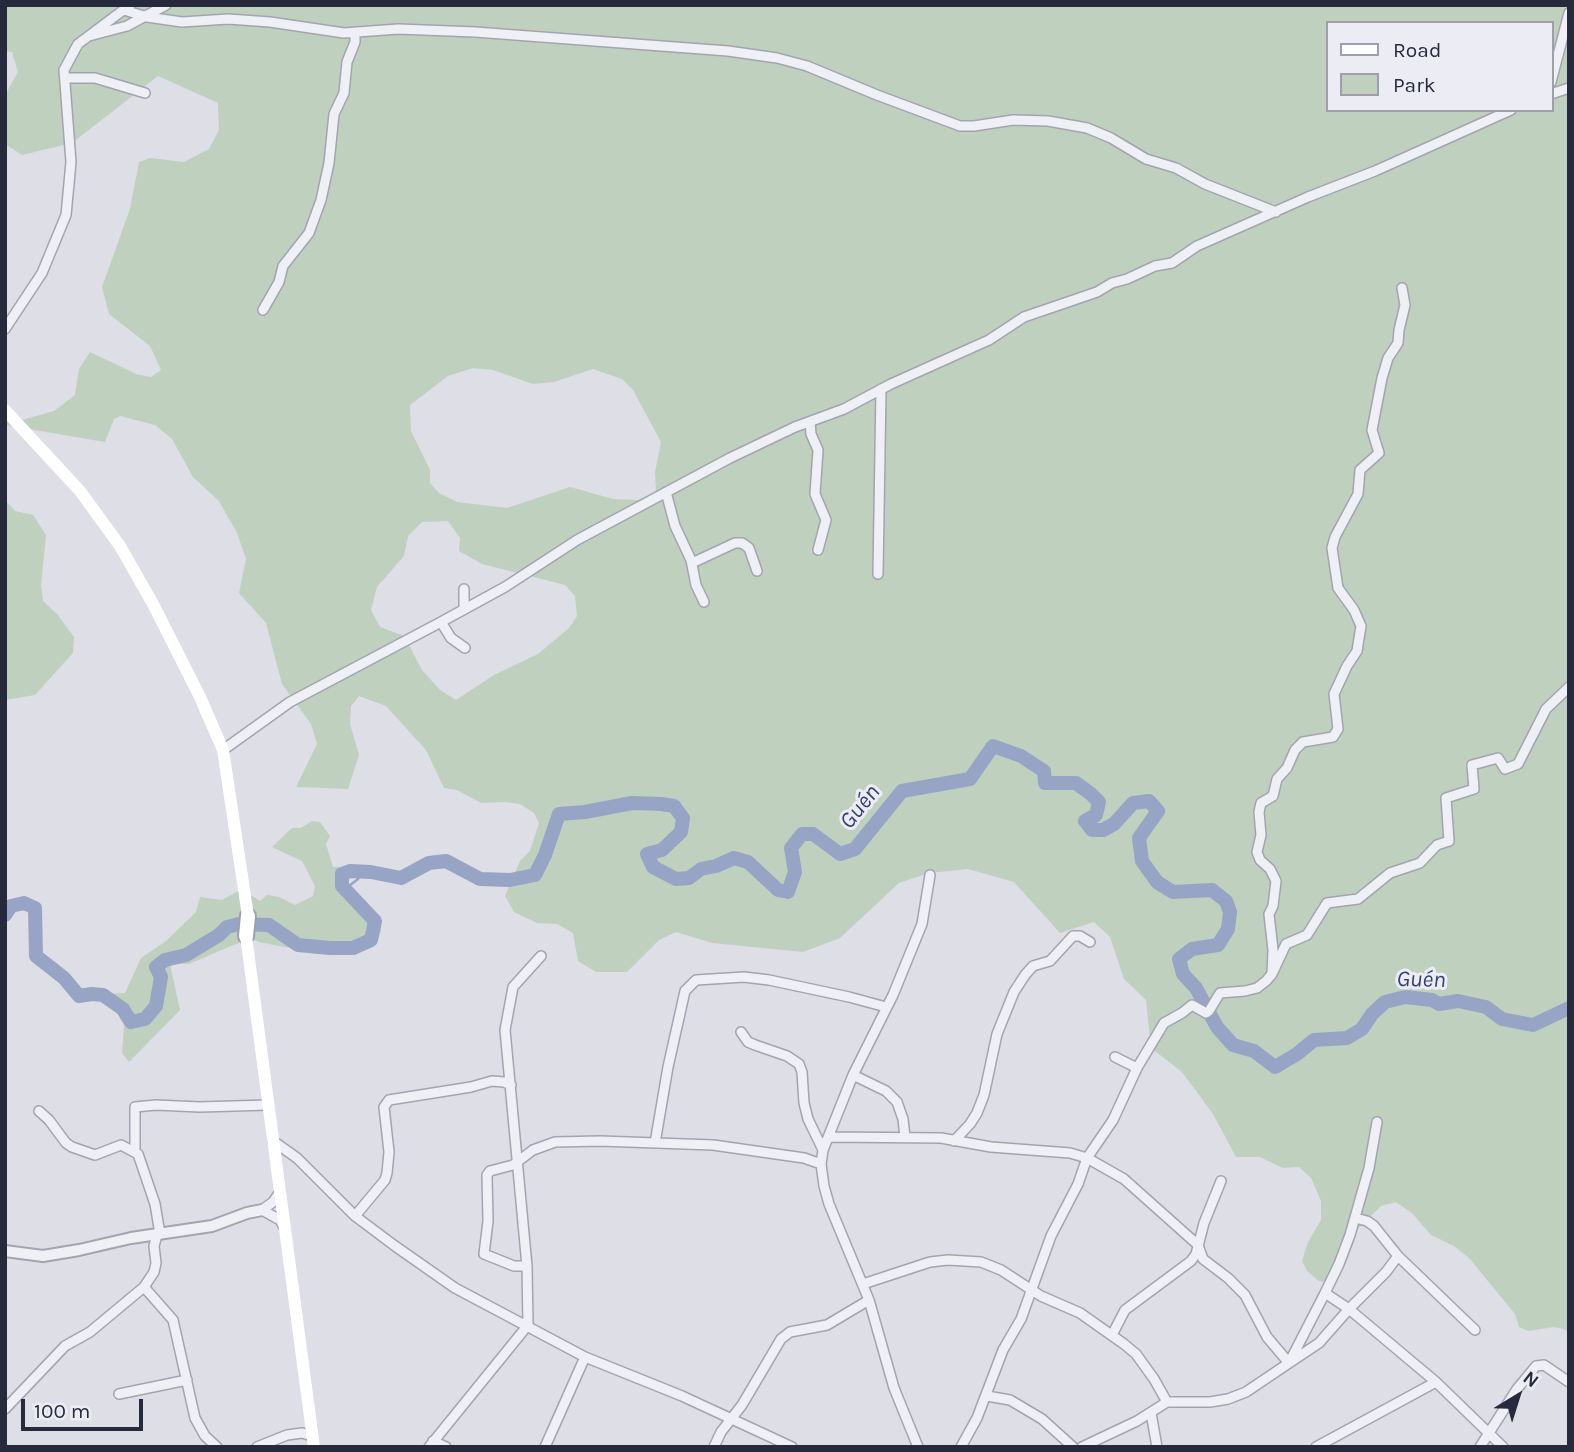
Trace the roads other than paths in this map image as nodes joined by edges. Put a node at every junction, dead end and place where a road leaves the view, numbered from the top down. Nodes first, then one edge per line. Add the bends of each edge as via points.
1 (166, 5) edge
2 (124, 7) edge
3 (1569, 13) edge
4 (147, 17) junction
5 (355, 33) junction
6 (84, 38) junction
7 (1553, 74) edge
8 (65, 78) junction
9 (145, 93) dead end
10 (1506, 112) edge
11 (1276, 212) junction
12 (1402, 288) dead end
13 (263, 310) dead end
14 (5, 329) edge
15 (881, 389) junction
16 (5, 410) edge
17 (810, 422) junction
18 (666, 492) junction
19 (818, 550) dead end
20 (692, 563) junction
21 (757, 570) dead end
22 (878, 574) dead end
23 (464, 589) dead end
24 (704, 602) dead end
25 (464, 609) junction
26 (441, 622) junction
27 (465, 648) dead end
28 (1569, 687) edge
29 (223, 750) junction
30 (930, 875) dead end
31 (248, 916) joint
32 (246, 936) joint
33 (1090, 942) dead end
34 (541, 956) dead end
35 (1272, 974) junction
36 (886, 1007) junction
37 (741, 1032) dead end
38 (1115, 1057) dead end
39 (1137, 1068) junction
40 (853, 1075) junction
41 (511, 1085) junction
42 (268, 1105) junction
43 (39, 1111) dead end
44 (1377, 1122) dead end
45 (828, 1137) junction
46 (905, 1137) junction
47 (273, 1141) junction
48 (954, 1141) junction
49 (655, 1143) junction
50 (823, 1150) junction
51 (135, 1152) junction
52 (1087, 1158) junction
53 (518, 1161) junction
54 (821, 1164) junction
55 (1221, 1181) dead end
56 (280, 1192) junction
57 (262, 1210) junction
58 (355, 1216) junction
59 (1355, 1218) junction
60 (284, 1228) junction
61 (158, 1235) junction
62 (1198, 1245) junction
63 (5, 1251) edge
64 (1398, 1256) junction
65 (527, 1266) junction
66 (863, 1284) junction
67 (144, 1287) junction
68 (1032, 1289) junction
69 (1325, 1293) junction
70 (869, 1300) junction
71 (1349, 1309) junction
72 (528, 1325) junction
73 (1475, 1330) dead end
74 (1112, 1335) junction
75 (585, 1357) junction
76 (1289, 1363) junction
77 (187, 1380) junction
78 (1436, 1382) junction
79 (1569, 1382) edge
80 (120, 1394) dead end
81 (986, 1396) junction
82 (1167, 1402) junction
83 (5, 1409) edge
84 (1151, 1413) junction
85 (729, 1419) junction
86 (1489, 1436) junction
87 (313, 1441) edge
88 (431, 1444) edge
89 (216, 1447) edge
90 (257, 1447) edge
91 (446, 1447) edge
92 (545, 1447) edge
93 (714, 1447) edge
94 (792, 1447) edge
95 (918, 1447) edge
96 (961, 1447) edge
97 (1073, 1447) edge
98 (1082, 1447) edge
99 (1157, 1447) edge
100 (1316, 1447) edge
101 (1480, 1447) edge
102 (1503, 1447) edge

1 - 4 street
2 - 4 street
2 - 6 street
3 - 7 street
4 - 5 street via 182,22 260,21
4 - 6 street
5 - 11 street via 398,29 475,32 777,58 960,126 1013,120 1087,128 1146,159
5 - 13 street via 344,93 334,114 321,200 309,233 283,266
6 - 8 street via 70,57
8 - 9 street via 95,78
8 - 14 street via 71,162 66,215 42,273
10 - 11 street
11 - 15 street via 1198,246 1172,263 1024,317 989,340
12 - 35 street via 1405,305 1398,343 1388,358 1372,430 1378,453 1360,470 1358,494 1332,548 1338,588 1361,626 1357,651 1334,694 1338,729 1333,737 1303,742 1295,750 1277,779 1273,796 1261,803 1259,812 1258,856 1276,881 1269,914
15 - 17 street
15 - 22 street
16 - 29 main road via 80,491 120,546
17 - 18 street
17 - 19 street via 818,450 816,501 826,520
18 - 20 street via 678,536
18 - 25 street
20 - 21 street via 742,543
20 - 24 street
23 - 25 street
25 - 26 street
26 - 27 street via 446,633
26 - 29 street via 290,702
28 - 35 street via 1546,709 1518,764 1505,769 1498,758 1472,765 1474,789 1447,798 1449,841 1437,845 1420,863 1390,873 1358,899 1327,903 1307,935 1286,944
29 - 31 main road
30 - 36 street via 922,924
31 - 32 main road
32 - 42 main road
33 - 48 street via 1073,936 1050,961 1033,965 1025,975 997,1034 977,1113
34 - 41 street via 513,987 505,1030
35 - 39 street via 1257,988 1220,993 1206,1013 1192,1004 1164,1023
36 - 40 street
36 - 49 street via 769,980 696,980 685,990
37 - 50 street via 748,1042 799,1064 808,1119
38 - 39 street
39 - 52 street via 1113,1120
40 - 45 street
40 - 46 street via 886,1091 897,1102
41 - 53 street
41 - 58 street via 492,1081 389,1100 384,1107 388,1142 385,1180
42 - 47 main road
42 - 51 street via 135,1107
43 - 51 street via 66,1143 85,1153 95,1155 121,1145
44 - 59 street
45 - 46 street
45 - 50 street
46 - 48 street
47 - 56 main road
47 - 58 street via 298,1158
48 - 52 street
49 - 53 street via 555,1142
49 - 54 street via 713,1144
50 - 54 street
51 - 61 street via 150,1186
52 - 62 street via 1124,1179
52 - 68 street
53 - 65 street
53 - 65 street via 488,1173 484,1254
54 - 66 street via 829,1204
55 - 62 street
56 - 57 street
56 - 60 main road
57 - 60 street via 280,1220
57 - 61 street via 212,1226
58 - 72 street via 455,1288
59 - 64 street via 1374,1226
59 - 69 street
60 - 87 main road
61 - 63 street via 43,1256
61 - 67 street via 154,1272
62 - 74 street via 1191,1261 1125,1310
62 - 76 street via 1203,1258 1245,1295 1267,1337
64 - 71 street
64 - 73 street
65 - 72 street
66 - 68 street via 930,1262 958,1261 989,1264
66 - 70 street
67 - 77 street via 173,1320
67 - 83 street via 90,1332 65,1346
68 - 74 street
68 - 81 street
69 - 71 street
69 - 76 street
70 - 85 street via 827,1325 785,1335
70 - 95 street via 894,1388
71 - 76 street via 1312,1349
71 - 78 street
72 - 75 street
72 - 88 street
74 - 82 street via 1136,1354
75 - 85 street
75 - 92 street
76 - 82 street via 1228,1399
77 - 80 street
77 - 89 street via 198,1427
78 - 86 street
78 - 100 street
79 - 86 street via 1539,1364 1517,1389
81 - 96 street
81 - 97 street via 1010,1400 1042,1419
82 - 84 street
84 - 98 street
84 - 99 street
85 - 93 street
85 - 94 street
86 - 101 street
86 - 102 street
87 - 90 street via 302,1433
88 - 91 street

